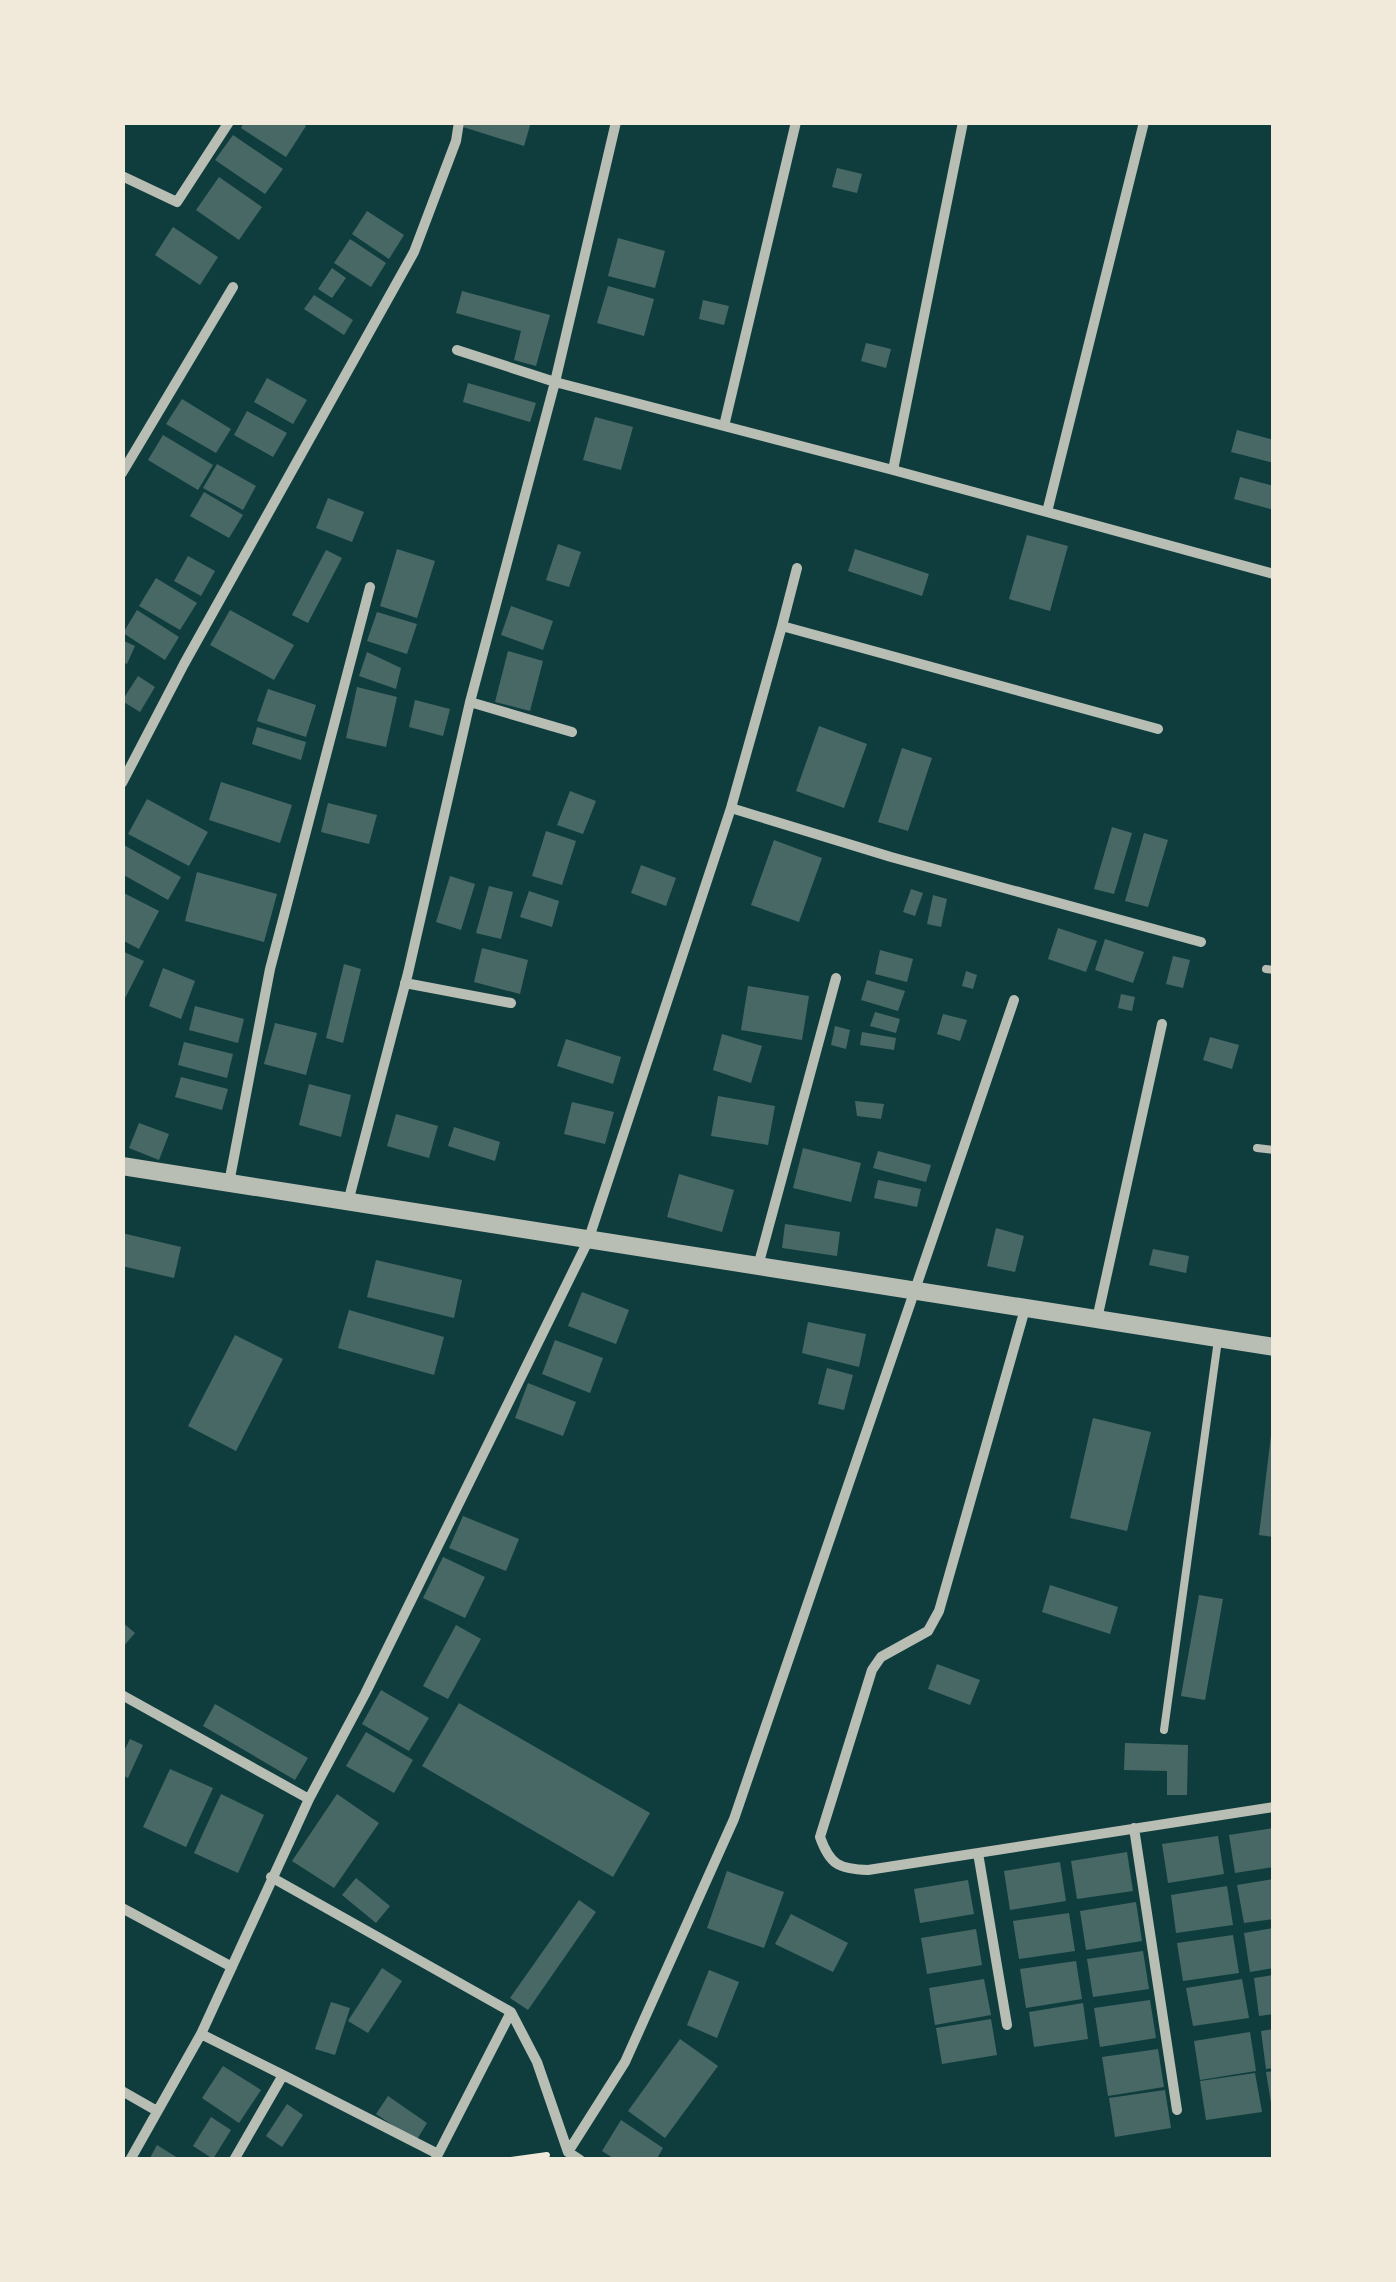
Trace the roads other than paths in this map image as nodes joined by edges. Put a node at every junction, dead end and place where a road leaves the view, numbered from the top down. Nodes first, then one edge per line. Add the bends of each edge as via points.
1 (229, 122) edge
2 (460, 122) edge
3 (616, 122) edge
4 (796, 122) edge
5 (964, 122) edge
6 (1144, 122) edge
7 (122, 176) edge
8 (233, 287) dead end
9 (457, 350) dead end
10 (555, 382) junction
11 (724, 426) junction
12 (893, 470) junction
13 (122, 473) edge
14 (1046, 512) junction
15 (796, 568) dead end
16 (1274, 574) edge
17 (370, 588) dead end
18 (782, 626) junction
19 (470, 702) junction
20 (1158, 728) dead end
21 (572, 732) dead end
22 (122, 784) edge
23 (732, 808) junction
24 (1202, 942) dead end
25 (836, 978) dead end
26 (405, 983) junction
27 (1014, 1000) dead end
28 (511, 1003) dead end
29 (1162, 1024) dead end
30 (1257, 1148) dead end
31 (1274, 1150) edge
32 (122, 1166) edge
33 (229, 1183) junction
34 (348, 1202) junction
35 (588, 1241) junction
36 (758, 1266) junction
37 (916, 1290) junction
38 (1025, 1309) junction
39 (1097, 1319) junction
40 (1218, 1340) junction
41 (1274, 1347) edge
42 (122, 1695) edge
43 (1164, 1730) dead end
44 (309, 1799) junction
45 (1274, 1807) edge
46 (1134, 1828) junction
47 (978, 1853) junction
48 (271, 1877) junction
49 (122, 1908) edge
50 (232, 1967) junction
51 (510, 2012) junction
52 (1008, 2024) dead end
53 (200, 2034) junction
54 (283, 2075) junction
55 (122, 2091) edge
56 (1177, 2110) dead end
57 (157, 2111) junction
58 (568, 2152) junction
59 (437, 2157) edge
60 (130, 2160) edge
61 (234, 2160) edge
62 (580, 2160) edge

1 - 7 street via 177,202
2 - 22 street via 414,252
3 - 10 street
4 - 11 street
5 - 12 street
6 - 14 street
8 - 13 street
9 - 10 street
10 - 11 street
10 - 19 street
11 - 12 street
12 - 14 street
14 - 16 street
15 - 18 street
17 - 33 street via 270,969
18 - 20 street
18 - 23 street
19 - 21 street
19 - 26 street
23 - 24 street
23 - 35 street
25 - 36 street
26 - 28 street
26 - 34 street
27 - 37 street
29 - 39 street
30 - 31 lane
32 - 33 street
33 - 34 street
34 - 35 street
35 - 36 street
35 - 44 street
36 - 37 street
37 - 38 street
37 - 58 street via 734,1819 624,2062
38 - 39 street
38 - 47 street via 939,1611 928,1631 881,1657 872,1670 820,1837 827,1857 846,1869
39 - 40 street
40 - 41 street
40 - 43 lane
42 - 44 street
44 - 48 street
45 - 46 street
46 - 47 street
46 - 56 street
47 - 52 street
48 - 50 street
48 - 51 street
49 - 50 street
50 - 53 street
51 - 58 street via 538,2062
51 - 59 street
53 - 54 street
53 - 57 street
54 - 59 street
54 - 61 street
55 - 57 street
57 - 60 street
58 - 62 street

